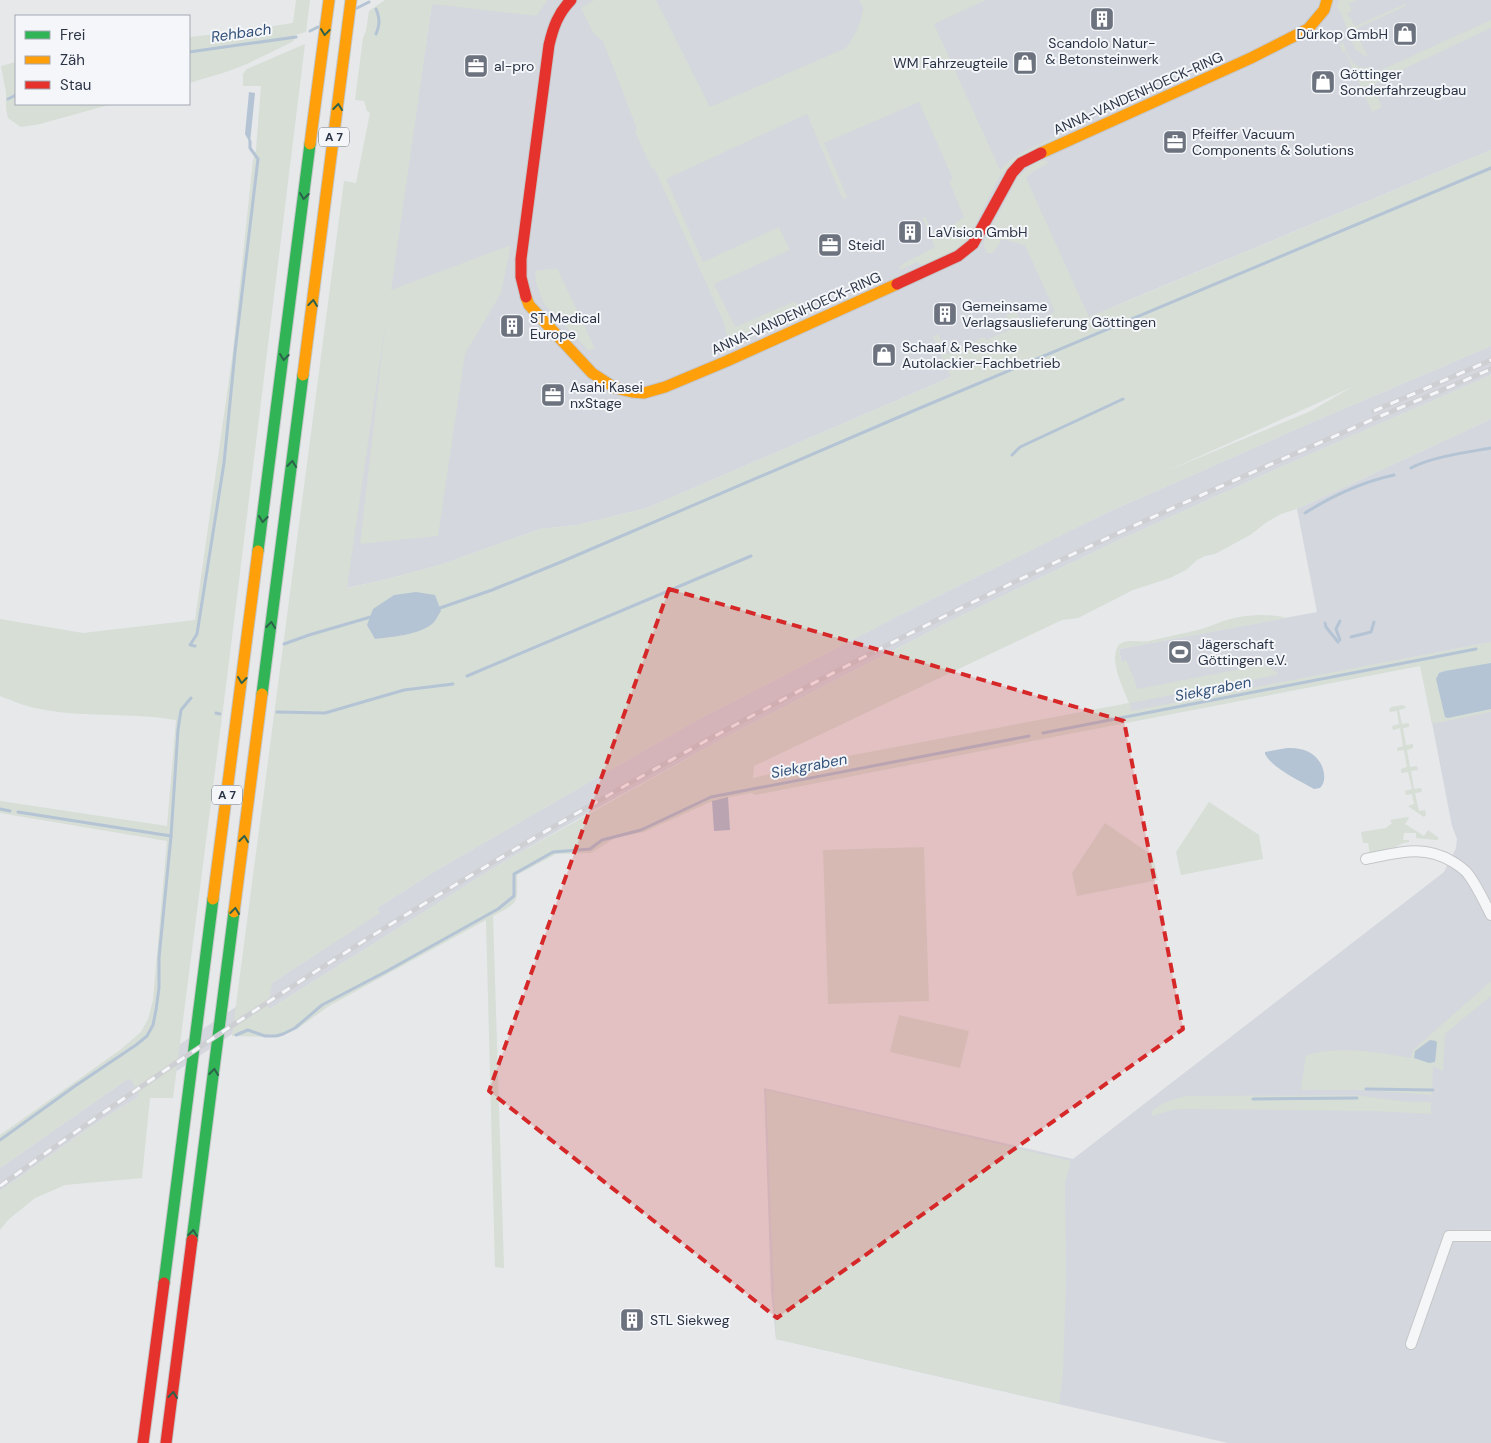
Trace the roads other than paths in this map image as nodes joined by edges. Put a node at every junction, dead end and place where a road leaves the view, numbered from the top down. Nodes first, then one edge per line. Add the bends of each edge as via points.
1 (329, 0) edge
2 (352, 0) edge
3 (571, 0) edge
4 (1327, 0) edge
5 (1366, 859) dead end
6 (1491, 915) edge
7 (1491, 1236) edge
8 (1411, 1344) dead end
9 (143, 1443) edge
10 (166, 1443) edge

1 -> 9 main road, A 7
10 -> 2 main road, A 7
3 - 4 main road, ANNA-VANDENHOECK-RING via 559,12 548,46 521,259 521,284 529,305 592,374 615,388 632,392 665,387 958,256 973,244 1012,173 1021,164 1308,29 1324,10
5 - 6 street via 1408,851 1440,855 1465,870
7 - 8 street via 1449,1236

